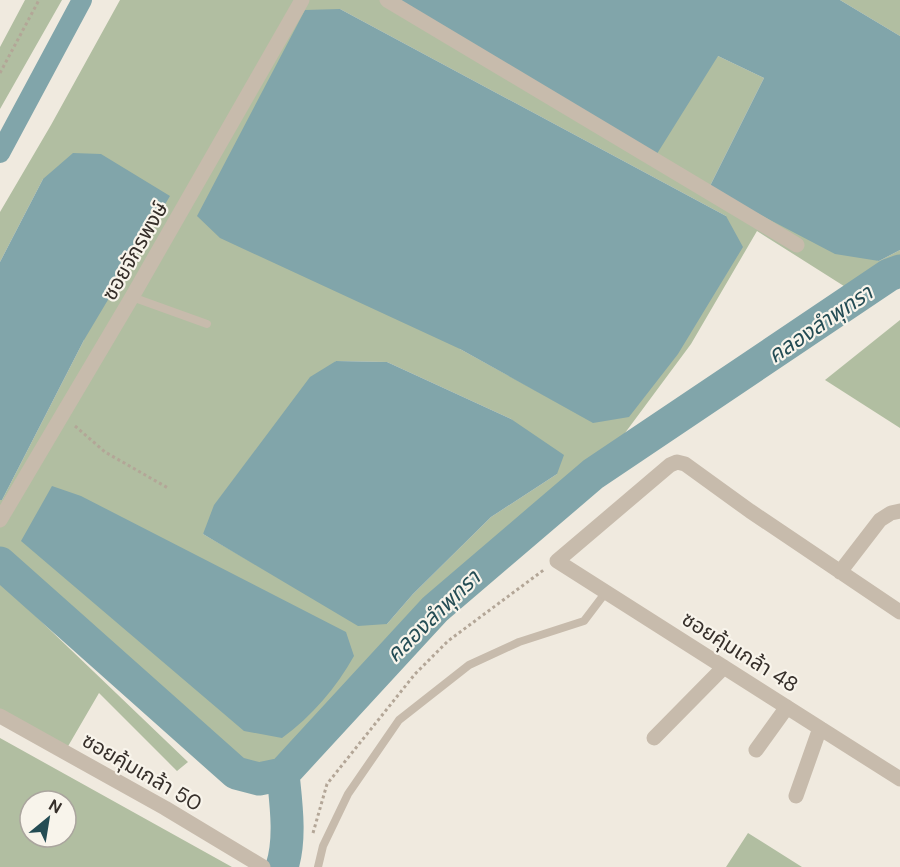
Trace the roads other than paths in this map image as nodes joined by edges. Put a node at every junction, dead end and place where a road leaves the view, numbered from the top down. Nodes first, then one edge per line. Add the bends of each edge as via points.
1 (302, 0) edge
2 (387, 0) edge
3 (797, 244) dead end
4 (132, 297) junction
5 (207, 324) dead end
6 (900, 511) edge
7 (0, 520) edge
8 (840, 572) junction
9 (606, 592) junction
10 (900, 612) edge
11 (724, 667) junction
12 (787, 707) junction
13 (0, 716) edge
14 (820, 728) junction
15 (654, 738) dead end
16 (756, 750) dead end
17 (900, 779) edge
18 (796, 796) dead end
19 (263, 867) edge
20 (318, 867) edge

1 - 4 street, ซอยจักรพงษ์
2 - 3 street
4 - 5 lane
4 - 7 street, ซอยจักรพงษ์
6 - 8 street via 880,520
8 - 9 street, ซอยคุ้มเกล้า 48 via 678,462 557,561
8 - 10 street
9 - 11 street, ซอยคุ้มเกล้า 48
9 - 20 lane via 584,621 519,642 469,665 399,720 348,794 323,846
11 - 12 street, ซอยคุ้มเกล้า 48
11 - 15 street
12 - 14 street, ซอยคุ้มเกล้า 48
12 - 16 street
13 - 19 street, ซอยคุ้มเกล้า 50
14 - 17 street, ซอยคุ้มเกล้า 48
14 - 18 street

